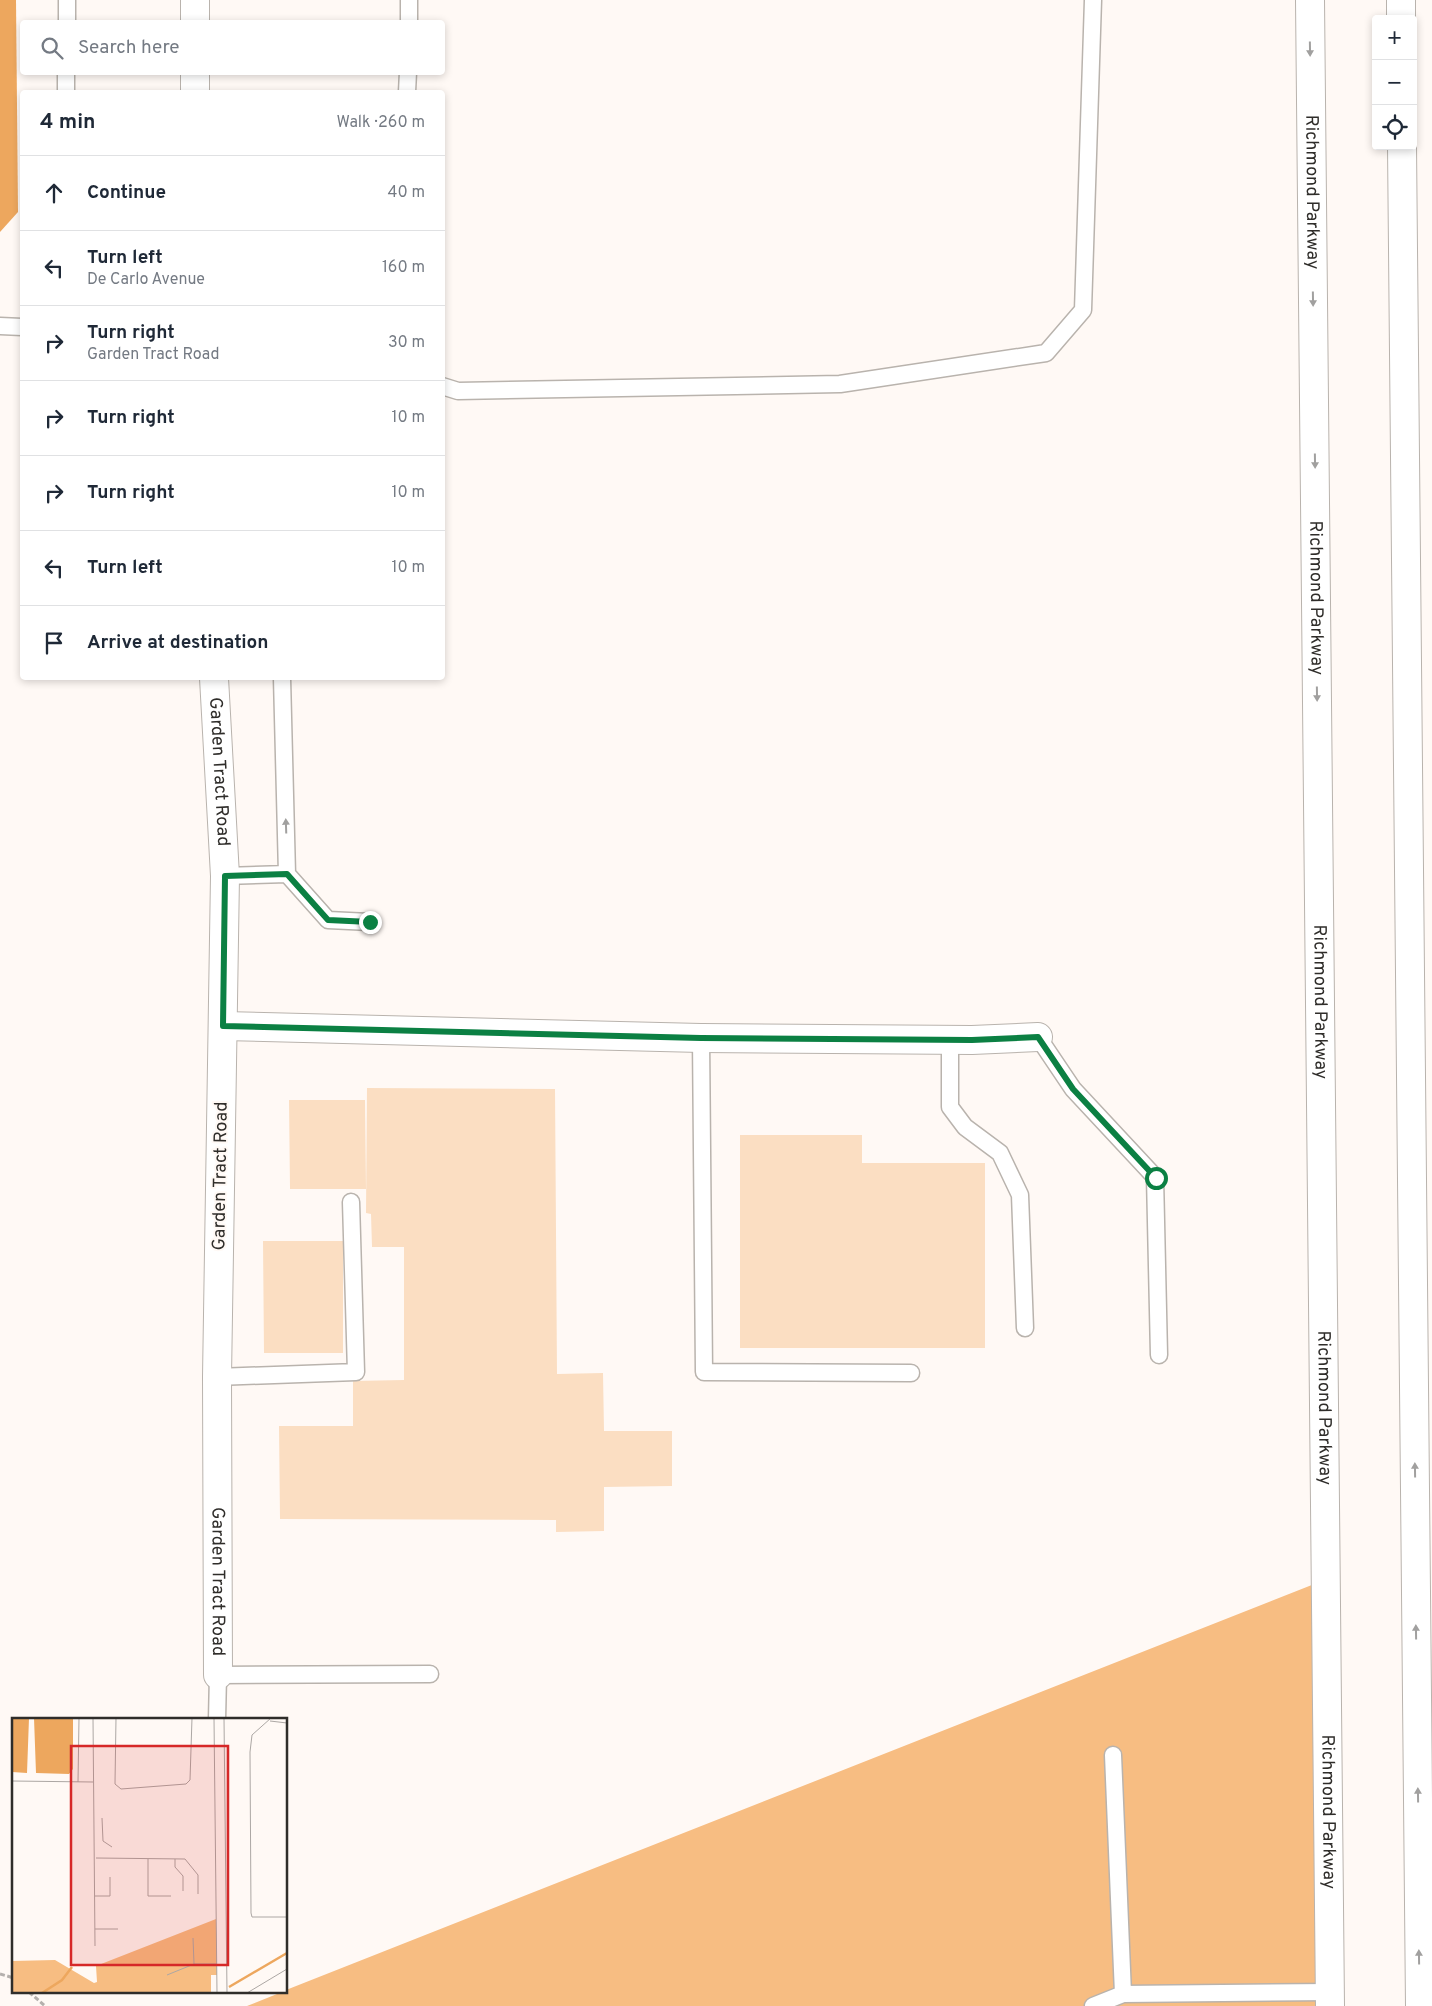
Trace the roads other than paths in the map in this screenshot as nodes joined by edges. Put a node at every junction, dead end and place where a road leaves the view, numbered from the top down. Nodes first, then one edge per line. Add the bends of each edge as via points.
1 (67, 0) edge
2 (195, 0) edge
3 (409, 0) edge
4 (1094, 0) edge
5 (1310, 0) edge
6 (1401, 0) edge
7 (1401, 15) edge
8 (66, 20) edge
9 (195, 20) edge
10 (408, 20) edge
11 (66, 75) edge
12 (195, 75) edge
13 (408, 75) edge
14 (66, 90) edge
15 (195, 90) edge
16 (407, 90) edge
17 (1402, 150) edge
18 (0, 326) edge
19 (20, 327) edge
20 (445, 387) edge
21 (214, 680) edge
22 (282, 680) edge
23 (287, 874) junction
24 (225, 876) junction
25 (370, 922) dead end
26 (223, 1026) junction
27 (1038, 1037) joint
28 (701, 1038) junction
29 (950, 1039) junction
30 (350, 1202) dead end
31 (1025, 1328) dead end
32 (1159, 1355) dead end
33 (911, 1373) dead end
34 (218, 1377) junction
35 (430, 1674) dead end
36 (218, 1676) junction
37 (217, 1718) edge
38 (1114, 1755) dead end
39 (1123, 1994) junction
40 (1330, 1999) edge
41 (1093, 2006) edge
42 (1420, 2006) edge

1 - 8 lane
2 - 9 main road
3 - 10 lane
4 - 20 lane via 1083,310 1046,353 840,384 458,391
5 -> 40 main road, Richmond Parkway
6 - 7 main road
11 - 14 lane
12 - 15 main road
13 - 16 lane
42 -> 17 main road
18 - 19 lane
21 - 24 main road, Garden Tract Road
23 -> 22 lane
23 - 24 lane
23 - 25 lane via 328,920
24 - 26 main road, Garden Tract Road
26 - 28 main road
26 - 34 main road, Garden Tract Road
27 - 29 main road
27 - 32 lane via 1073,1089 1156,1178
28 - 29 main road
28 - 33 lane via 704,1372
29 - 31 lane via 950,1107 964,1127 1000,1153 1020,1195
30 - 34 lane via 356,1372
34 - 36 main road, Garden Tract Road
35 - 36 lane
36 - 37 lane
38 - 39 lane
39 - 40 lane
39 - 41 lane

